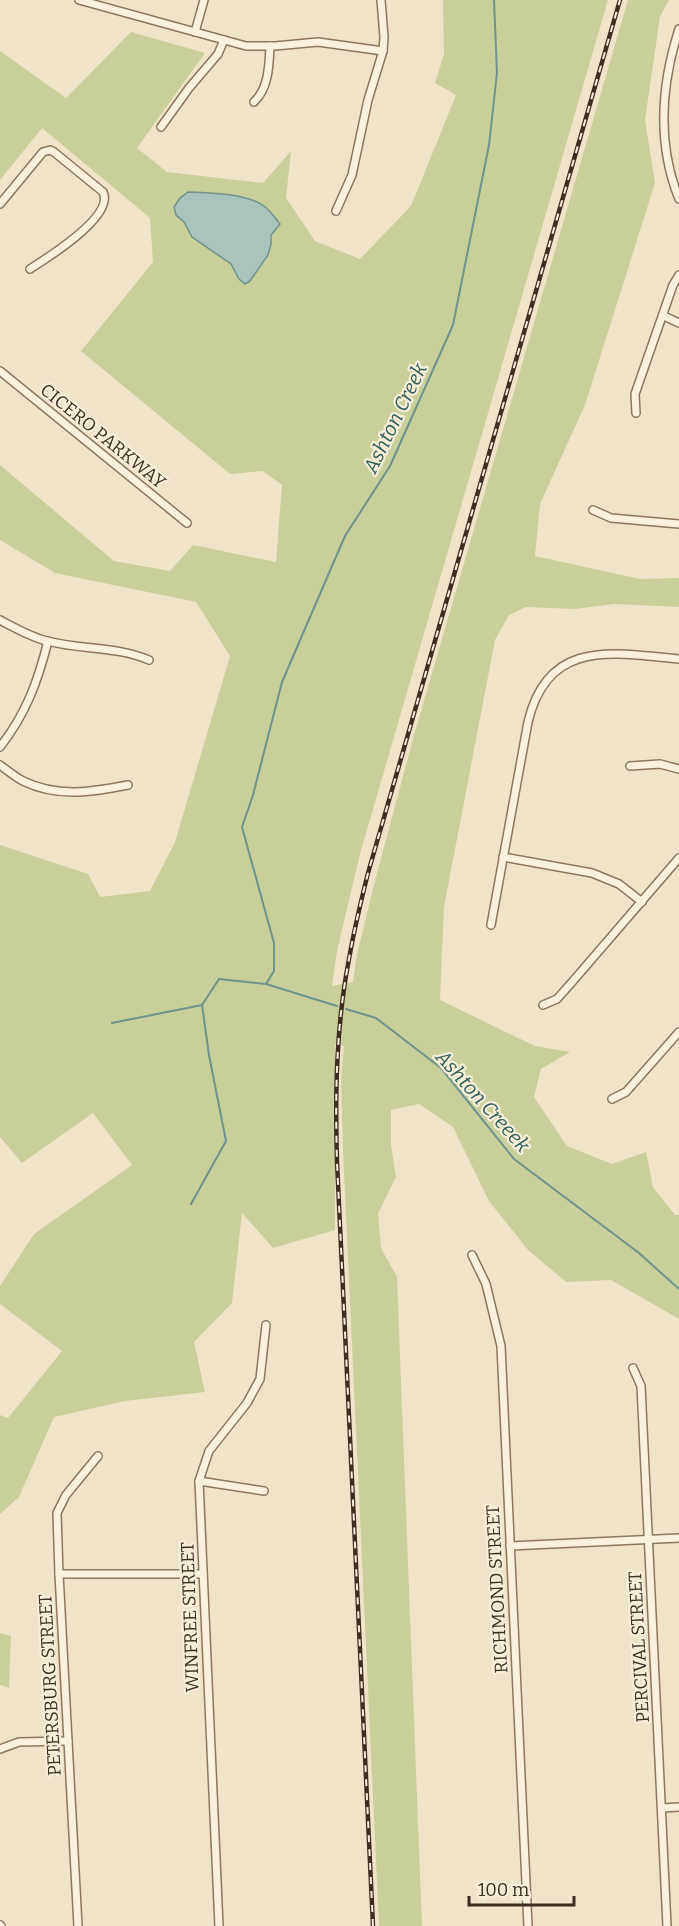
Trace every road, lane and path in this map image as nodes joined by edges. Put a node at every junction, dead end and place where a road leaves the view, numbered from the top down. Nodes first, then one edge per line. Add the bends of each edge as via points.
1 (79, 0) edge
2 (204, 0) edge
3 (381, 0) edge
4 (679, 29) edge
5 (195, 32) junction
6 (224, 40) junction
7 (270, 46) junction
8 (383, 51) junction
9 (254, 102) dead end
10 (161, 128) dead end
11 (679, 199) edge
12 (0, 204) edge
13 (336, 211) dead end
14 (30, 269) dead end
15 (679, 275) edge
16 (664, 316) junction
17 (679, 323) edge
18 (0, 371) edge
19 (636, 413) dead end
20 (593, 510) dead end
21 (187, 523) dead end
22 (679, 524) edge
23 (0, 620) edge
24 (48, 641) junction
25 (679, 659) edge
26 (149, 660) dead end
27 (0, 747) edge
28 (0, 765) edge
29 (630, 766) dead end
30 (679, 769) edge
31 (128, 785) dead end
32 (503, 857) junction
33 (679, 858) edge
34 (642, 902) junction
35 (491, 925) dead end
36 (543, 1005) dead end
37 (679, 1032) edge
38 (612, 1099) dead end
39 (472, 1255) dead end
40 (266, 1325) dead end
41 (633, 1368) dead end
42 (98, 1456) dead end
43 (200, 1481) junction
44 (264, 1491) dead end
45 (679, 1538) edge
46 (650, 1539) junction
47 (510, 1546) junction
48 (59, 1574) junction
49 (203, 1574) junction
50 (68, 1741) junction
51 (0, 1749) edge
52 (679, 1807) edge
53 (662, 1808) junction
54 (78, 1926) edge
55 (219, 1926) edge
56 (528, 1926) edge
57 (667, 1926) edge

1 - 5 street
2 - 5 street
3 - 8 street
4 - 11 street via 668,71 663,118 667,159
5 - 6 street
6 - 7 street via 246,46
6 - 10 street via 218,54
7 - 8 street via 318,42
7 - 9 street via 265,87
8 - 13 street via 352,175
12 - 14 street via 44,152 50,150 105,196 104,204 75,238
15 - 16 street
16 - 17 street
16 - 19 street via 635,394
18 - 21 street, CICERO PARKWAY
20 - 22 street via 611,518
23 - 24 street
24 - 26 street via 133,653
24 - 27 street via 24,712
25 - 32 street via 600,654 563,666 547,680 530,710
28 - 31 street via 22,780 52,792 93,792
29 - 30 street
32 - 34 street via 592,873 619,884
32 - 35 street
33 - 34 street
34 - 36 street via 557,999
37 - 38 street via 626,1092
39 - 47 street, RICHMOND STREET via 486,1284 501,1346
40 - 43 street, WINFREE STREET via 260,1378 247,1403 209,1451
41 - 46 street, PERCIVAL STREET via 641,1386
42 - 48 street, PETERSBURG STREET via 66,1495 57,1513
43 - 44 street
43 - 49 street, WINFREE STREET
45 - 46 street
46 - 47 street
46 - 53 street, PERCIVAL STREET
47 - 56 street, RICHMOND STREET
48 - 49 street
48 - 50 street, PETERSBURG STREET
49 - 55 street, WINFREE STREET
50 - 51 street via 19,1742
50 - 54 street, PETERSBURG STREET
52 - 53 street
53 - 57 street, PERCIVAL STREET

